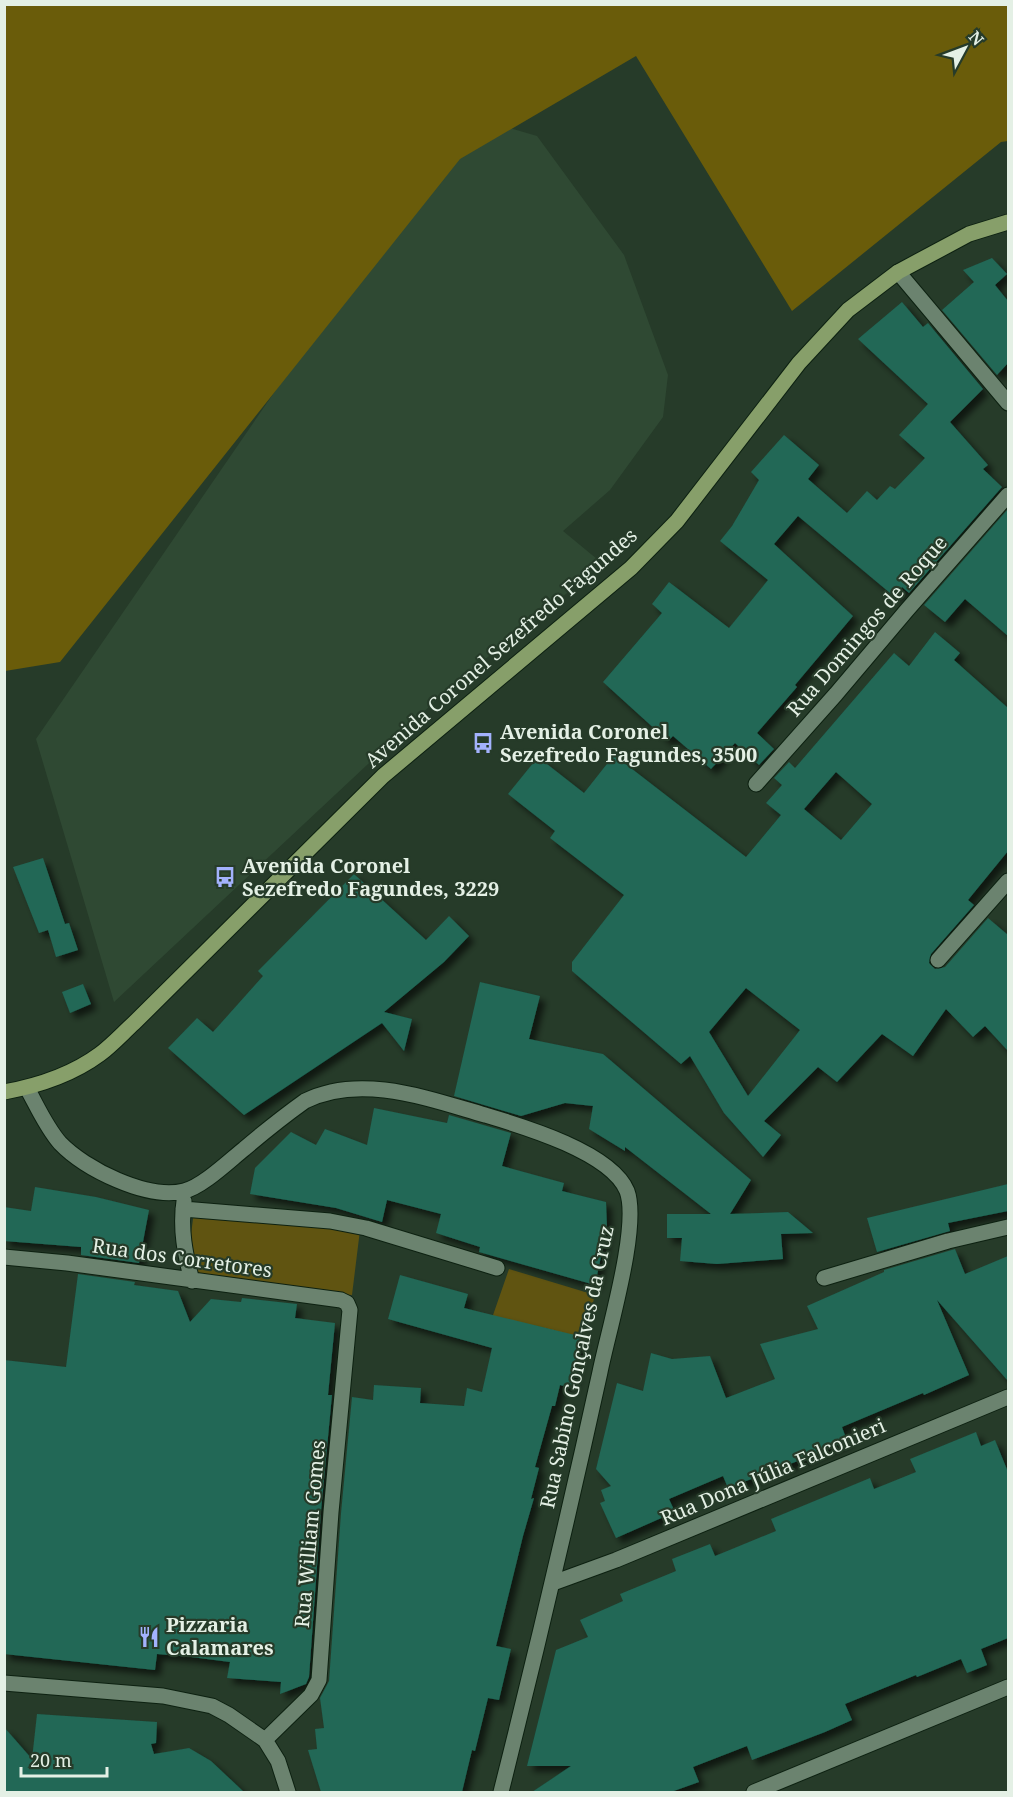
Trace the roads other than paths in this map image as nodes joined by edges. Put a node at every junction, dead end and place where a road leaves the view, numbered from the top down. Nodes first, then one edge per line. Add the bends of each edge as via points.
1 (1008, 222) edge
2 (898, 272) junction
3 (1008, 403) edge
4 (1008, 495) edge
5 (756, 784) dead end
6 (1008, 881) edge
7 (938, 960) dead end
8 (27, 1088) junction
9 (4, 1092) edge
10 (186, 1191) junction
11 (183, 1209) junction
12 (1008, 1227) edge
13 (4, 1257) edge
14 (497, 1268) dead end
15 (824, 1278) dead end
16 (192, 1281) junction
17 (350, 1310) joint
18 (1008, 1397) edge
19 (553, 1582) junction
20 (4, 1683) edge
21 (1008, 1687) edge
22 (265, 1740) junction
23 (288, 1792) edge
24 (501, 1792) edge
25 (754, 1792) edge

1 - 2 main road, Avenida Coronel Sezefredo Fagundes via 969,234
2 - 3 street
2 - 8 main road, Avenida Coronel Sezefredo Fagundes via 848,310 799,363 677,521 631,568 383,776 99,1055 63,1075
4 - 5 street, Rua Domingos de Roque
6 - 7 street
8 - 9 main road, Avenida Coronel Sezefredo Fagundes
8 - 10 street via 60,1143 103,1175 146,1189
10 - 11 street
10 - 19 street, Rua Sabino Gonçalves da Cruz via 305,1101 341,1089 408,1095 519,1125 567,1144 616,1175 630,1201 629,1234
11 - 14 street via 330,1221
11 - 16 street via 185,1253
12 - 15 street
13 - 16 street, Rua dos Corretores
16 - 17 street, Rua dos Corretores via 341,1300
17 - 22 street, Rua William Gomes via 319,1680 311,1695
18 - 19 street, Rua Dona Júlia Falconieri via 616,1560
19 - 24 street, Rua Sabino Gonçalves da Cruz
20 - 22 street via 163,1696 212,1706
21 - 25 street
22 - 23 street via 278,1761

